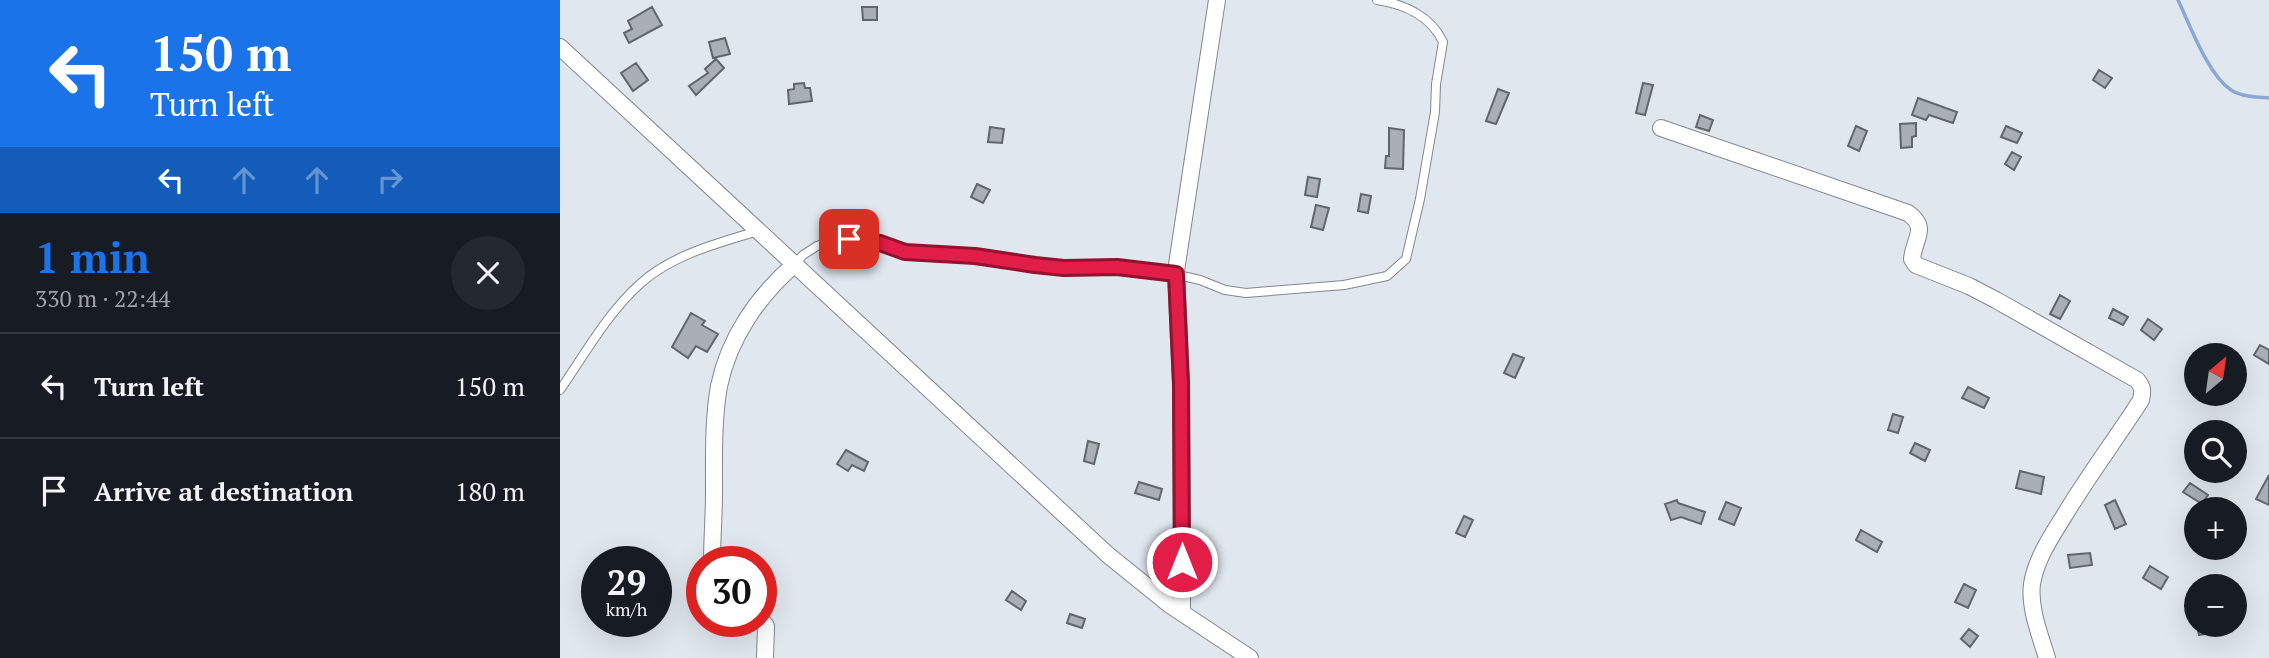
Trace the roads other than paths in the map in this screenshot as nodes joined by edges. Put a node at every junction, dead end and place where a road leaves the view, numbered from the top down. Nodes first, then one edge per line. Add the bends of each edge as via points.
1 (1217, 0) edge
2 (1377, 0) edge
3 (560, 47) edge
4 (1661, 128) dead end
5 (758, 232) junction
6 (794, 265) junction
7 (1176, 274) junction
8 (560, 390) edge
9 (712, 546) edge
10 (1182, 612) junction
11 (766, 637) edge
12 (765, 658) edge
13 (1251, 658) edge
14 (2046, 658) edge

1 - 7 street
2 - 7 lane via 1418,14 1443,42 1420,199 1405,259 1387,276 1368,281 1246,293
3 - 5 street
4 - 14 street via 1908,213 1920,228 1912,259 1916,265 1996,300 2142,385 2141,400 2083,485 2036,570 2033,601
5 - 6 street
5 - 8 lane via 690,254 643,281 621,302
6 - 7 lane via 817,246 849,239 905,252
6 - 9 street via 772,284 749,316 720,385
6 - 10 street via 1081,531
7 - 10 street
10 - 13 street
11 - 12 street

